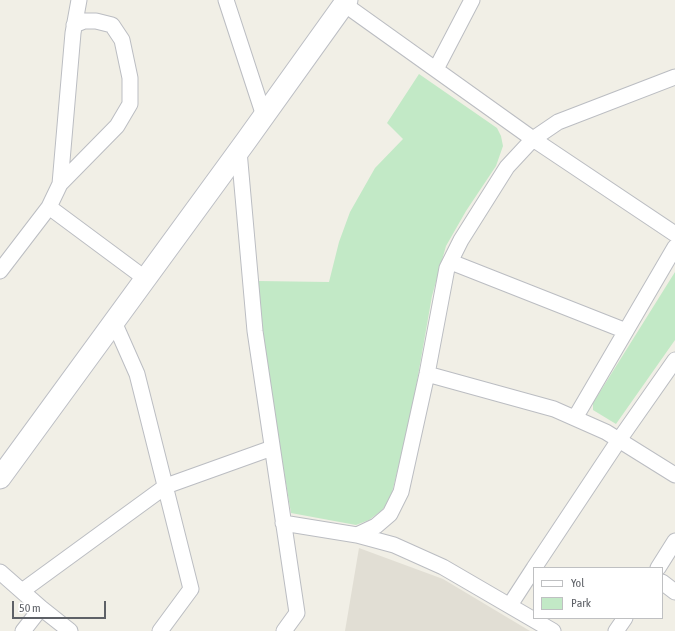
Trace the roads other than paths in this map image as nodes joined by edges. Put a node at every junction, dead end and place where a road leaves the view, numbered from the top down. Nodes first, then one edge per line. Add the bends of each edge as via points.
1 (79, 0) edge
2 (226, 0) edge
3 (472, 0) edge
4 (346, 2) edge
5 (74, 25) junction
6 (436, 69) junction
7 (675, 77) edge
8 (264, 116) junction
9 (533, 139) junction
10 (239, 151) junction
11 (60, 184) junction
12 (48, 207) junction
13 (675, 234) edge
14 (675, 247) edge
15 (451, 262) junction
16 (0, 271) edge
17 (146, 279) junction
18 (114, 322) junction
19 (626, 331) junction
20 (675, 360) edge
21 (427, 374) junction
22 (575, 418) junction
23 (619, 440) junction
24 (272, 448) junction
25 (675, 475) edge
26 (0, 478) edge
27 (166, 486) junction
28 (283, 523) junction
29 (357, 535) junction
30 (675, 542) edge
31 (535, 567) edge
32 (659, 567) edge
33 (533, 570) edge
34 (0, 572) edge
35 (663, 583) edge
36 (22, 591) junction
37 (675, 592) edge
38 (510, 606) junction
39 (41, 608) junction
40 (623, 619) edge
41 (23, 631) edge
42 (70, 631) edge
43 (160, 631) edge
44 (284, 631) edge
45 (553, 631) edge
46 (616, 631) edge

1 - 5 street
2 - 8 street
3 - 6 street
4 - 6 street
4 - 8 street
5 - 11 street
5 - 11 street via 84,21 96,21 112,25 122,40 130,78 130,104 117,126
6 - 9 street
7 - 9 street via 558,122
8 - 10 street
9 - 13 street
9 - 15 street via 507,166 461,240
10 - 17 street
10 - 24 street via 254,331
11 - 12 street
12 - 16 street
12 - 17 street
14 - 19 street
15 - 19 street
15 - 21 street
17 - 18 street
18 - 26 street
18 - 27 street via 137,374
19 - 22 street
20 - 23 street
21 - 22 street via 554,409
21 - 29 street via 401,492 390,514 376,526
22 - 23 street
23 - 25 street
23 - 31 street
24 - 27 street
24 - 28 street
27 - 36 street
27 - 43 street via 191,589
28 - 29 street
28 - 44 street via 297,613
29 - 38 street via 394,545 443,567
30 - 32 street
33 - 38 street
34 - 36 street
35 - 37 street
36 - 39 street
38 - 45 street
39 - 41 street
39 - 42 street
40 - 46 street

